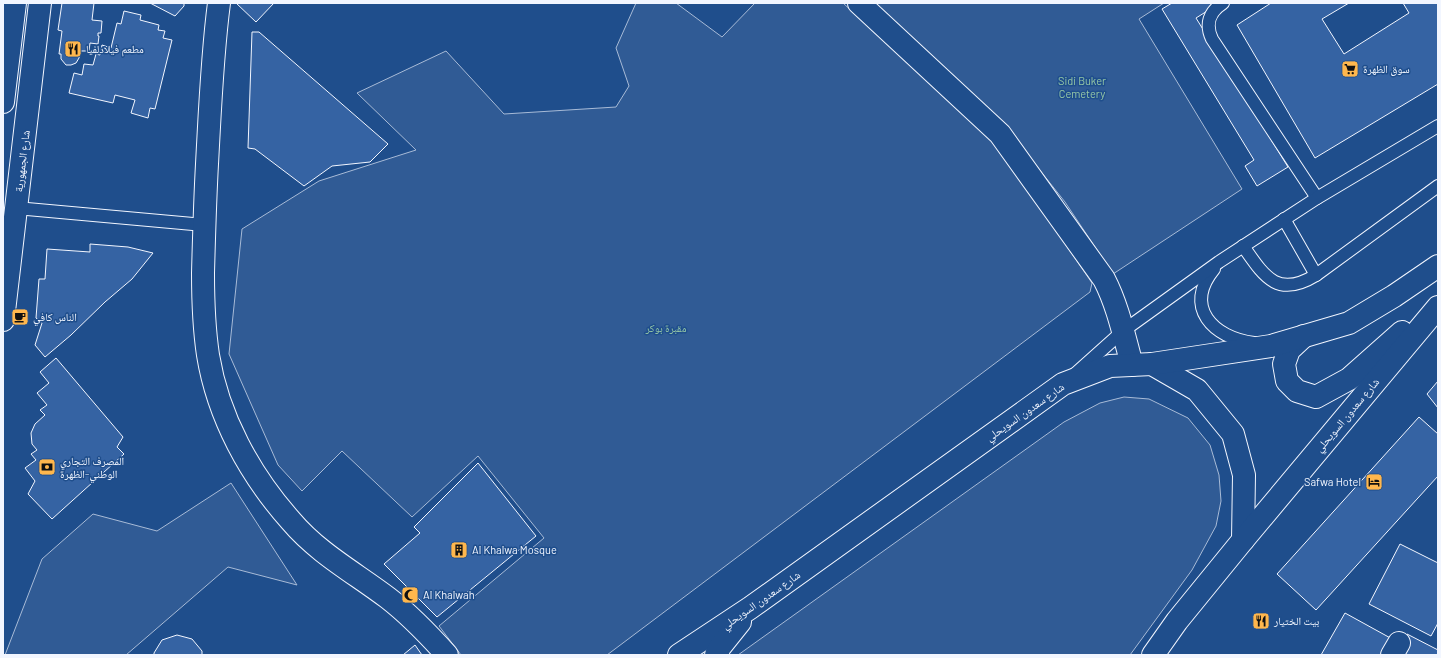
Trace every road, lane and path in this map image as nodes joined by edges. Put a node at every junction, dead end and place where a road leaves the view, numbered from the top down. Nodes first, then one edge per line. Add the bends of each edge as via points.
1 (15, 3) edge
2 (40, 3) edge
3 (219, 3) edge
4 (859, 3) edge
5 (1223, 3) edge
6 (4, 91) edge
7 (1438, 126) edge
8 (1438, 186) edge
9 (1317, 198) junction
10 (16, 208) junction
11 (1284, 219) junction
12 (204, 225) junction
13 (1243, 246) junction
14 (1219, 262) junction
15 (1438, 266) edge
16 (1316, 276) junction
17 (1438, 300) edge
18 (1438, 307) edge
19 (3, 320) edge
20 (1123, 331) junction
21 (1304, 336) junction
22 (1271, 346) junction
23 (1142, 364) junction
24 (1063, 384) junction
25 (1243, 540) junction
26 (750, 608) junction
27 (448, 655) edge
28 (679, 655) edge
29 (716, 655) edge
30 (1153, 655) edge

1 - 6 main road
2 - 10 main road, شارع الجمهورية
3 - 12 main road via 214,40
4 - 20 main road via 1000,134 1104,280 1114,300
5 - 9 lane via 1209,19 1208,26 1212,39
7 - 9 lane
8 - 16 lane
9 - 11 lane
10 - 12 lane
10 - 19 main road, شارع الجمهورية
11 - 13 lane
11 - 16 lane
12 - 27 main road via 203,320 208,357 217,394 230,429 247,462 268,494 292,523 319,548 388,598
13 - 14 lane
13 - 16 lane via 1260,270 1277,283 1297,285
14 - 20 lane
14 - 22 lane via 1202,288 1200,301 1204,316 1214,327 1229,336
15 - 21 main road, شارع سعدون السويحلي via 1349,323
17 - 21 main road via 1348,380 1316,397 1297,391 1287,381 1284,364 1289,350
18 - 25 main road, شارع سعدون السويحلي
20 - 23 main road
20 - 24 lane
21 - 22 main road, شارع سعدون السويحلي
22 - 23 main road, شارع سعدون السويحلي
23 - 24 main road, شارع سعدون السويحلي via 1110,366
23 - 25 main road via 1197,390 1233,434 1244,475
24 - 26 main road, شارع سعدون السويحلي
25 - 30 main road, شارع سعدون السويحلي via 1177,621
26 - 28 main road, شارع سعدون السويحلي
26 - 29 main road

